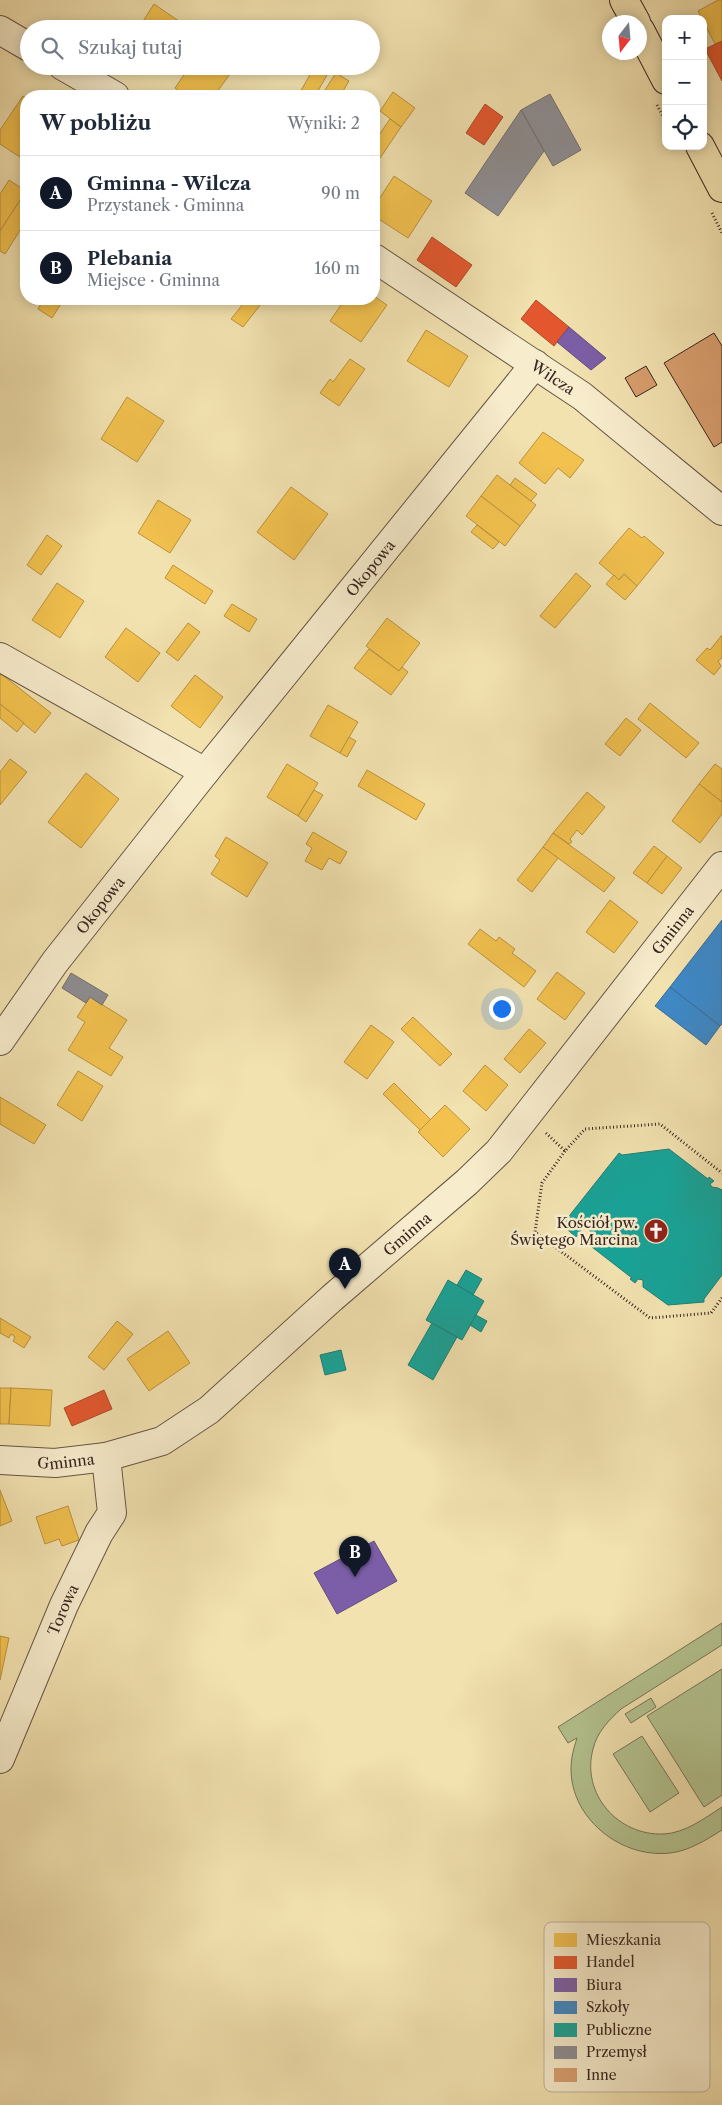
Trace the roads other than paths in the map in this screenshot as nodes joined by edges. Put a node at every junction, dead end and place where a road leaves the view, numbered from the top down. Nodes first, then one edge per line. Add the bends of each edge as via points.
1 (624, 0) edge
2 (632, 15) edge
3 (0, 30) edge
4 (20, 41) edge
5 (647, 43) edge
6 (662, 72) edge
7 (79, 75) edge
8 (105, 90) edge
9 (702, 150) edge
10 (722, 188) edge
11 (380, 262) edge
12 (535, 364) junction
13 (722, 511) edge
14 (0, 657) edge
15 (205, 772) junction
16 (722, 866) edge
17 (0, 1041) edge
18 (106, 1458) junction
19 (0, 1460) edge
20 (0, 1759) edge

1 - 2 main road
3 - 4 street
5 - 6 main road
7 - 8 street
9 - 10 main road
11 - 12 street, Wilcza
12 - 13 street, Wilcza via 582,396
12 - 15 street, Okopowa
14 - 15 street
15 - 17 street, Okopowa via 55,962
16 - 18 street, Gminna via 499,1151 467,1182 209,1410 162,1441
18 - 19 street, Gminna via 55,1462
18 - 20 street, Torowa via 112,1513 64,1605

